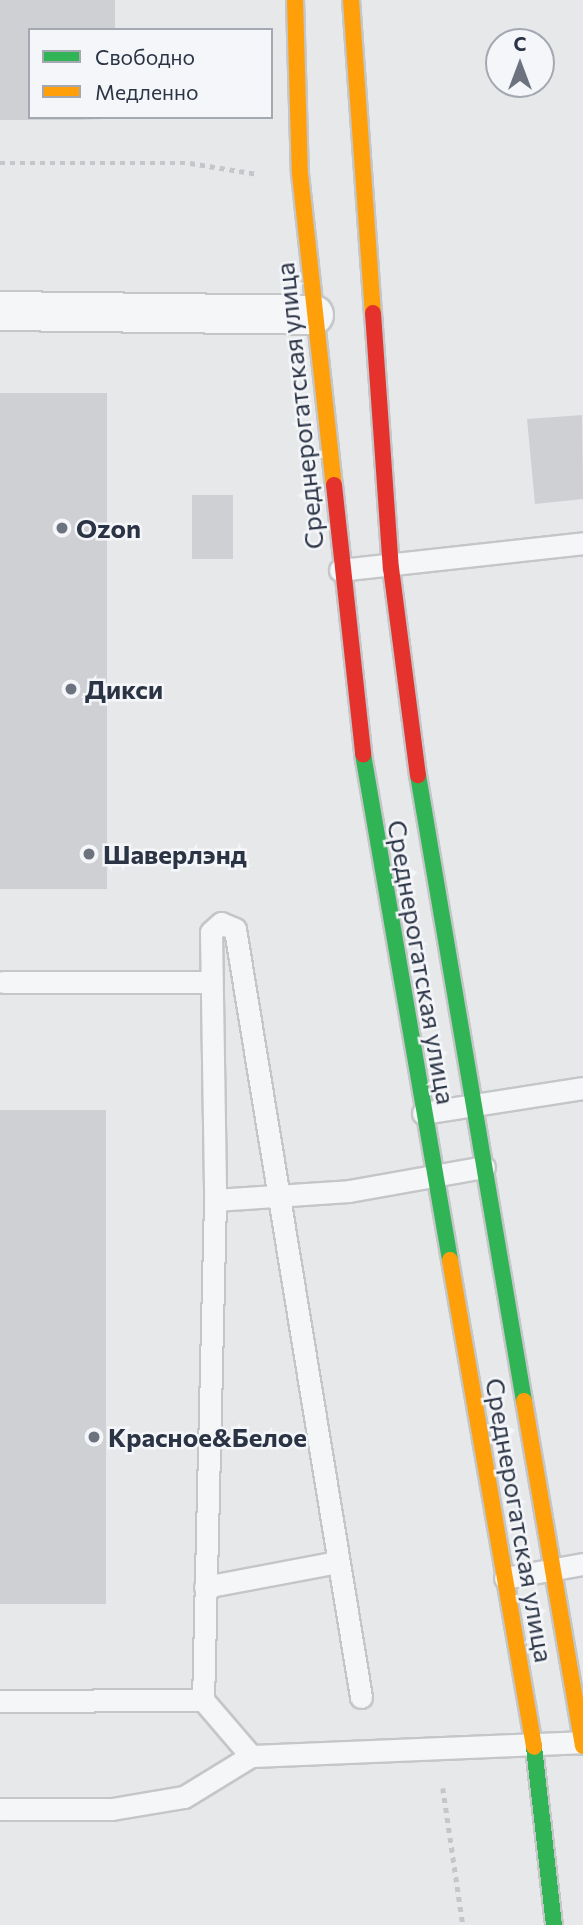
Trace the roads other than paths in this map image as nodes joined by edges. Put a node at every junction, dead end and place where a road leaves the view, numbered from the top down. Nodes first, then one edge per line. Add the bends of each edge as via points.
1 (295, 0) edge
2 (351, 0) edge
3 (0, 311) edge
4 (314, 316) junction
5 (583, 543) edge
6 (391, 568) junction
7 (340, 570) junction
8 (4, 982) dead end
9 (210, 982) junction
10 (583, 1088) edge
11 (472, 1103) junction
12 (423, 1113) junction
13 (484, 1167) junction
14 (434, 1177) junction
15 (274, 1197) junction
16 (215, 1200) junction
17 (337, 1562) junction
18 (583, 1564) edge
19 (554, 1569) junction
20 (506, 1578) junction
21 (205, 1587) junction
22 (361, 1697) dead end
23 (0, 1700) edge
24 (203, 1700) junction
25 (583, 1744) edge
26 (534, 1747) junction
27 (251, 1756) junction
28 (0, 1809) edge
29 (554, 1925) edge

1 - 4 street, Среднерогатская улица via 298,141
2 - 6 street, Среднерогатская улица
3 - 4 street
4 - 7 street, Среднерогатская улица
5 - 6 lane
6 - 7 lane
6 - 11 street, Среднерогатская улица
7 - 12 street, Среднерогатская улица via 365,769
8 - 9 lane
9 - 15 lane via 211,932 222,923 235,929
9 - 16 lane
10 - 11 lane
11 - 12 lane
11 - 13 street, Среднерогатская улица
12 - 14 street, Среднерогатская улица
13 - 14 lane
13 - 19 street, Среднерогатская улица
14 - 15 lane
14 - 20 street, Среднерогатская улица
15 - 16 lane
15 - 17 lane
16 - 21 lane
17 - 21 lane
17 - 22 lane
18 - 19 lane
19 - 20 lane
19 - 25 street, Среднерогатская улица
20 - 26 street, Среднерогатская улица
21 - 24 lane
23 - 24 lane
24 - 27 lane
25 - 26 lane
26 - 27 lane
26 - 29 street, Среднерогатская улица
27 - 28 lane via 184,1797 112,1809

